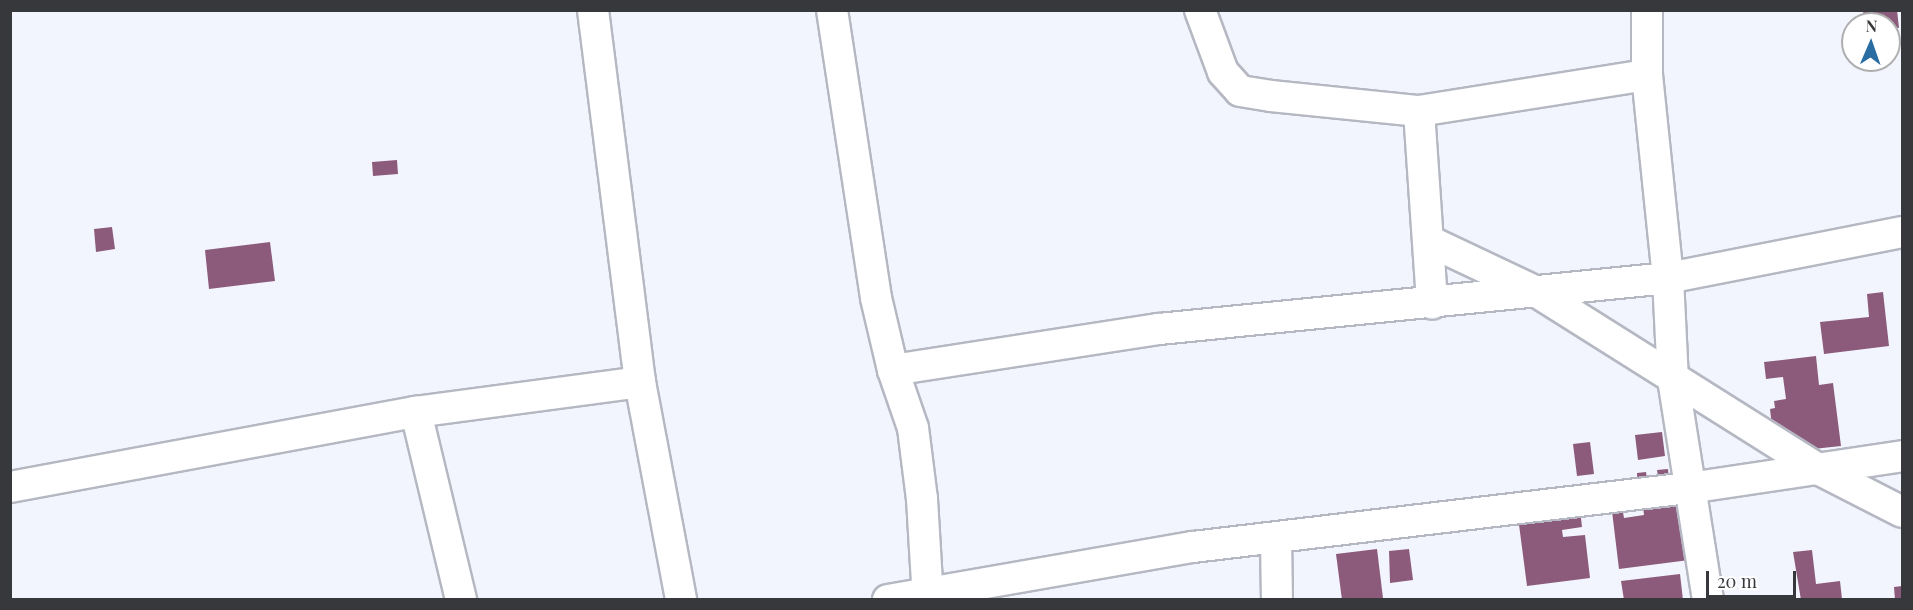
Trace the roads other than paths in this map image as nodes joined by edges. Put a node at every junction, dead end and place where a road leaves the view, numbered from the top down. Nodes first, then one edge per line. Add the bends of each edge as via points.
1 (593, 10) edge
2 (832, 10) edge
3 (1200, 10) edge
4 (1647, 10) edge
5 (1647, 75) junction
6 (1419, 111) junction
7 (1902, 232) edge
8 (1429, 241) junction
9 (1668, 278) junction
10 (1537, 292) junction
11 (1432, 304) junction
12 (893, 370) junction
13 (1673, 379) junction
14 (640, 382) junction
15 (416, 412) junction
16 (1902, 456) edge
17 (1820, 470) junction
18 (10, 488) edge
19 (1689, 488) junction
20 (1902, 512) edge
21 (1276, 538) junction
22 (927, 597) edge
23 (461, 600) edge
24 (681, 600) edge
25 (888, 600) edge
26 (1277, 600) edge
27 (1708, 600) edge

1 - 14 street
2 - 12 street via 855,181
3 - 6 street via 1223,72 1240,91
4 - 5 street
5 - 6 street
5 - 9 street
6 - 8 street
7 - 9 street
8 - 10 street
8 - 11 street
9 - 10 street
9 - 13 street
10 - 11 street
10 - 13 street
11 - 12 street via 1159,329
12 - 22 street via 913,428 922,498
13 - 17 street
13 - 19 street
14 - 15 street
14 - 24 street
15 - 18 street
15 - 23 street
16 - 17 street
17 - 19 street
17 - 20 street
19 - 21 street via 1452,513
19 - 27 street
21 - 22 street via 1125,558
21 - 26 street
22 - 25 street

